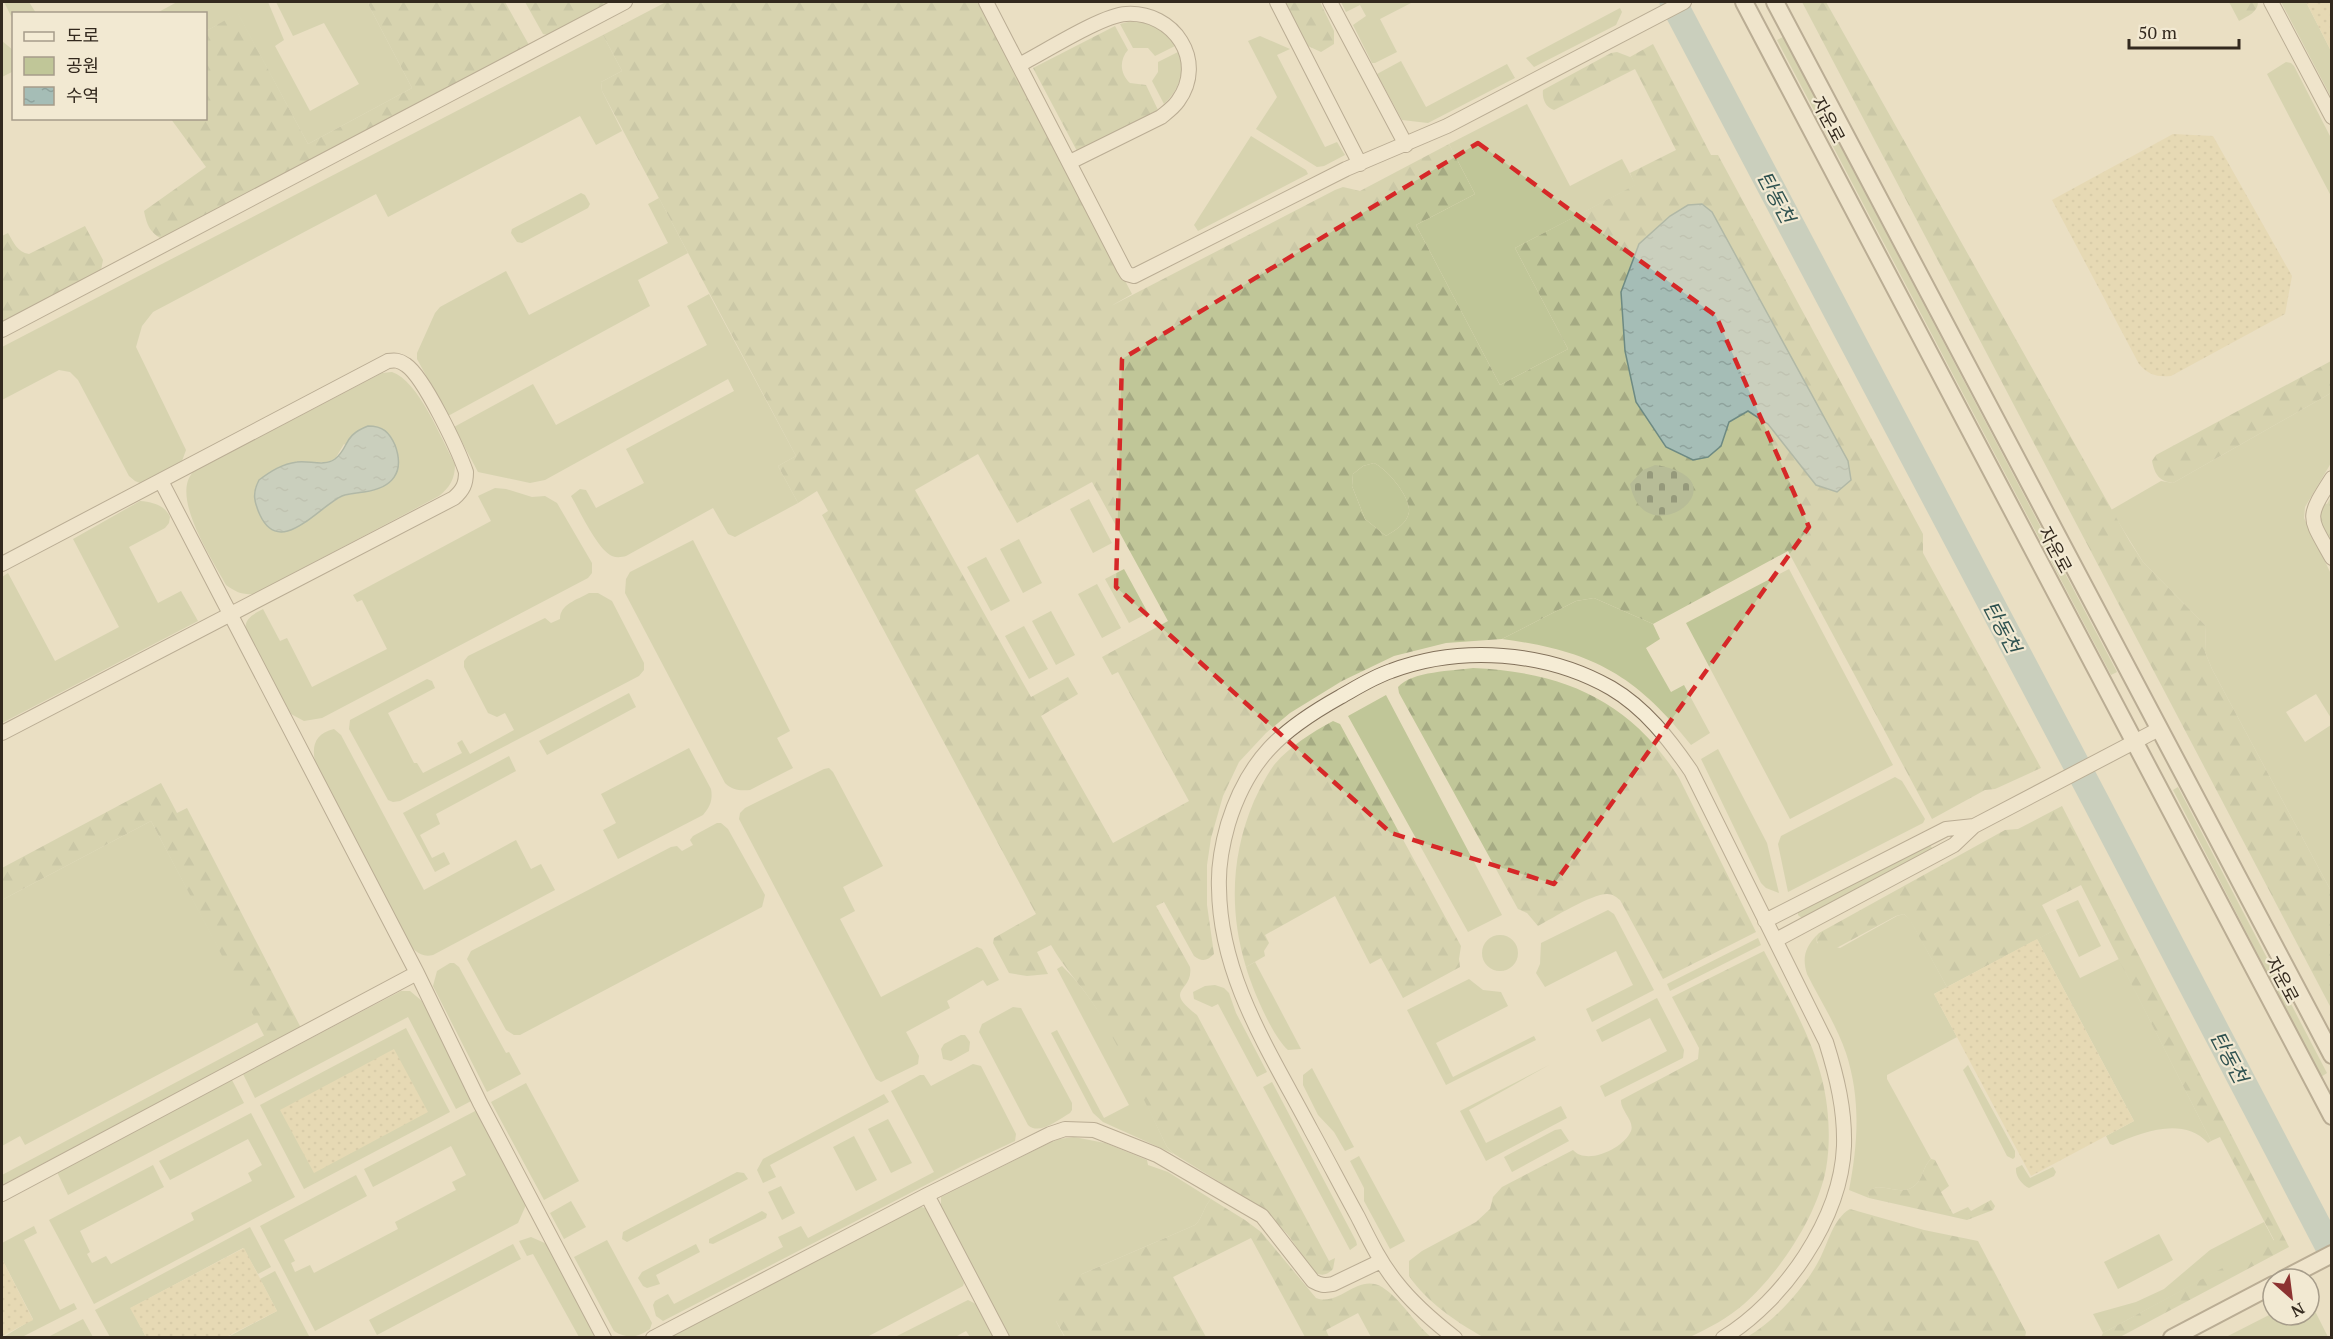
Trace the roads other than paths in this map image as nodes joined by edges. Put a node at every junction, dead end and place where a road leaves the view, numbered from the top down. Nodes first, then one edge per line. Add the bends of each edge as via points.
1 (626, 2) edge
2 (986, 2) edge
3 (1277, 2) edge
4 (1330, 2) edge
5 (1684, 2) edge
6 (1744, 2) edge
7 (1775, 2) edge
8 (2271, 2) edge
9 (1019, 65) junction
10 (2331, 117) edge
11 (1406, 145) junction
12 (1070, 162) junction
13 (1360, 164) junction
14 (2, 330) edge
15 (2331, 478) edge
16 (161, 482) junction
17 (2331, 558) edge
18 (2, 564) edge
19 (230, 615) junction
20 (2159, 729) junction
21 (2, 733) edge
22 (2134, 742) junction
23 (1974, 826) junction
24 (1766, 921) junction
25 (1776, 940) junction
26 (417, 974) junction
27 (2331, 1055) edge
28 (2331, 1116) edge
29 (2, 1194) edge
30 (927, 1195) junction
31 (2331, 1254) edge
32 (1381, 1261) junction
33 (2307, 1267) edge
34 (2261, 1291) edge
35 (604, 1338) edge
36 (653, 1338) edge
37 (1002, 1338) edge
38 (1455, 1338) edge
39 (1723, 1338) edge
40 (2172, 1338) edge

1 - 14 street
2 - 9 street
3 - 13 street
4 - 11 street
5 - 11 street
6 - 22 street, 자운로
7 - 20 street, 자운로
8 - 10 street
9 - 12 street
9 - 12 street via 1101,21 1125,14 1161,21 1178,35 1184,46 1188,79 1171,109
11 - 13 street
12 - 13 street via 1124,269 1134,276
15 - 17 street via 2312,515
16 - 18 street
16 - 19 street
16 - 19 street via 388,361 405,364 425,390 462,462 466,481 462,491
19 - 21 street
19 - 26 street
20 - 22 street
20 - 27 street, 자운로
22 - 23 street
22 - 28 street, 자운로
23 - 24 street via 1946,829
23 - 25 street via 1954,845
24 - 25 street
24 - 32 street via 1691,771 1670,740 1642,711 1612,689 1582,675 1513,656 1467,656 1425,662 1392,670 1367,682 1322,707 1278,739 1258,759 1245,781 1226,833 1219,885 1224,940 1241,994
25 - 39 street via 1811,1010 1838,1079 1844,1148 1834,1198 1801,1263 1762,1309
26 - 29 street
26 - 35 street
30 - 32 street via 1050,1134 1065,1129 1094,1130 1157,1155 1251,1209 1273,1228 1319,1285 1332,1284
30 - 36 street
30 - 37 street
31 - 33 street
32 - 38 street via 1417,1306
34 - 40 street

